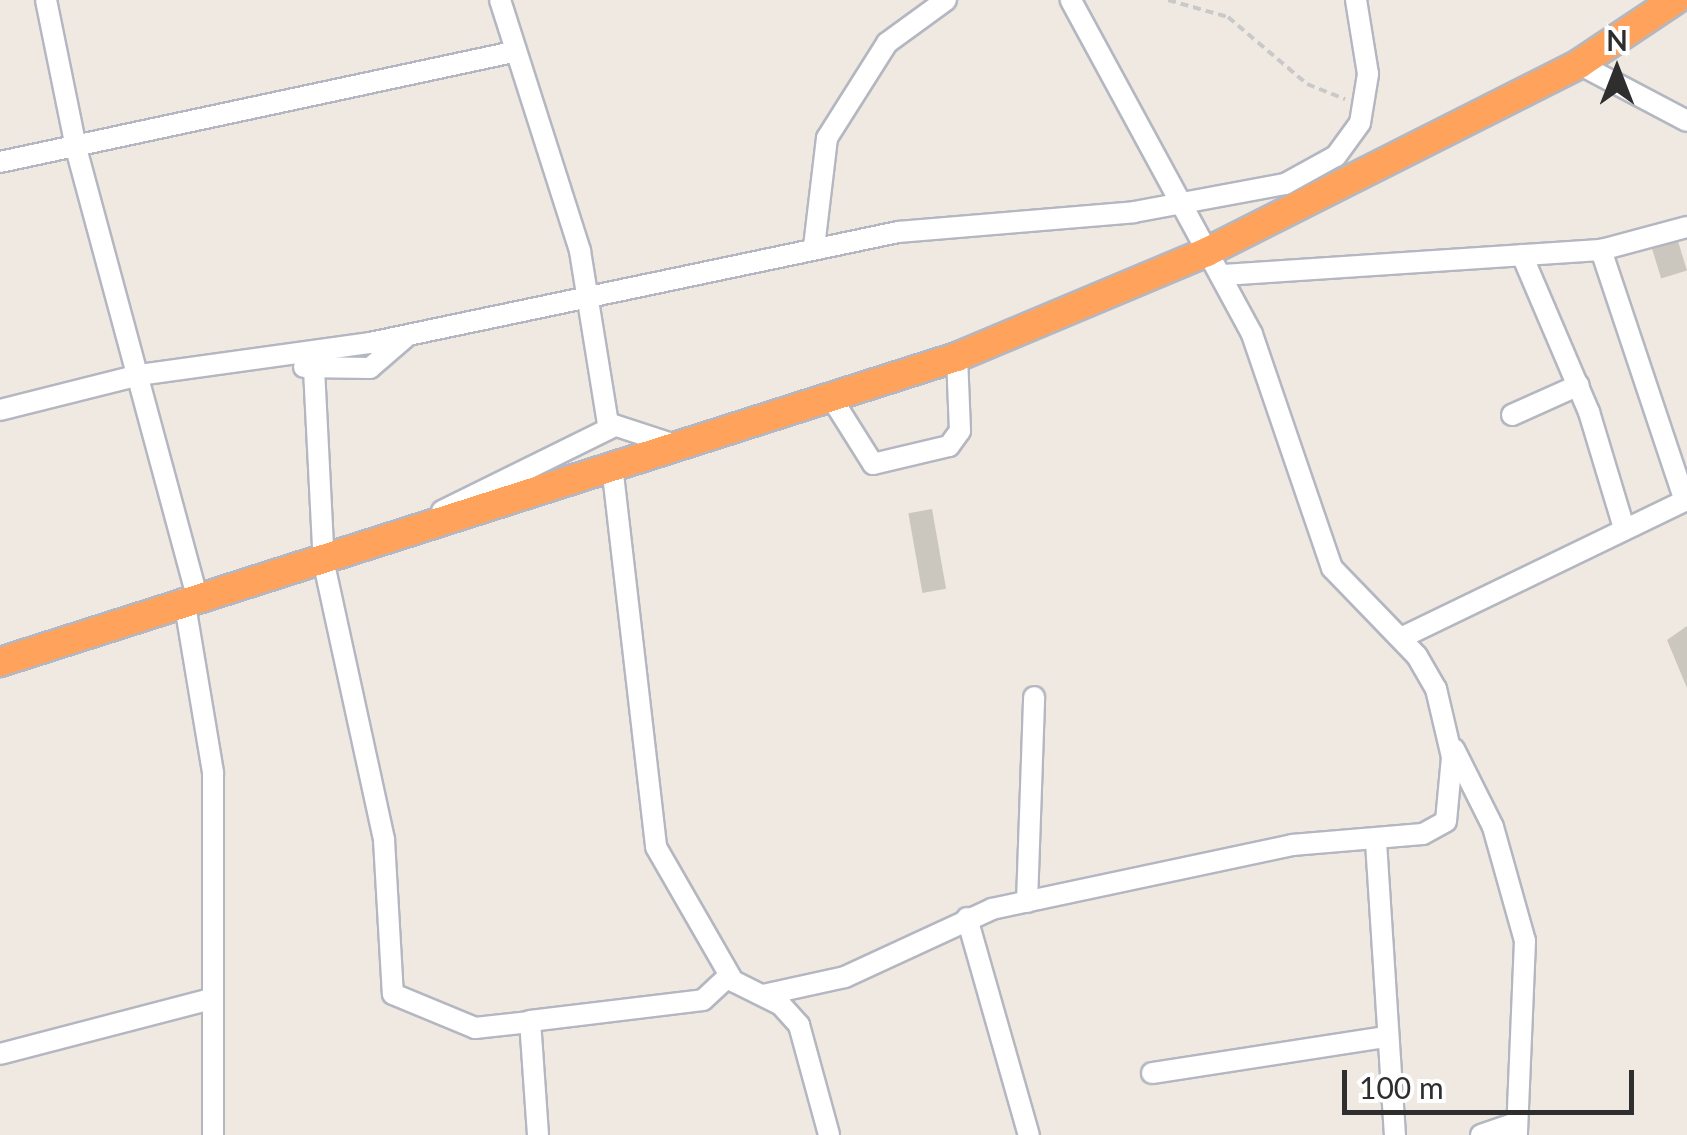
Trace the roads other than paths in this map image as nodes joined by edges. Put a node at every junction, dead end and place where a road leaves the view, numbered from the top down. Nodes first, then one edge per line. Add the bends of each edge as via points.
1 (46, 0) edge
2 (500, 0) edge
3 (946, 0) edge
4 (1071, 0) edge
5 (1356, 0) edge
6 (1675, 0) edge
7 (513, 52) junction
8 (1578, 64) junction
9 (1687, 121) edge
10 (76, 148) junction
11 (0, 162) edge
12 (1179, 206) junction
13 (1687, 227) edge
14 (814, 248) junction
15 (1601, 250) junction
16 (1522, 254) junction
17 (1215, 263) junction
18 (585, 302) junction
19 (408, 334) junction
20 (956, 358) junction
21 (248, 363) junction
22 (314, 369) junction
23 (139, 374) junction
24 (1579, 385) junction
25 (834, 402) junction
26 (0, 410) edge
27 (1512, 414) dead end
28 (611, 428) junction
29 (687, 447) junction
30 (612, 474) junction
31 (1624, 528) junction
32 (389, 544) junction
33 (324, 564) junction
34 (190, 597) junction
35 (1401, 638) junction
36 (0, 662) edge
37 (1034, 696) dead end
38 (1451, 743) junction
39 (1376, 842) junction
40 (1027, 902) junction
41 (967, 918) junction
42 (729, 976) junction
43 (763, 995) junction
44 (207, 1000) junction
45 (530, 1022) junction
46 (1384, 1037) junction
47 (0, 1054) edge
48 (1152, 1072) dead end
49 (1516, 1129) edge
50 (213, 1135) edge
51 (538, 1135) edge
52 (829, 1135) edge
53 (1029, 1135) edge
54 (1395, 1135) edge
55 (1481, 1135) edge

1 - 10 street
2 - 7 street
3 - 14 street via 887,42 827,138
4 - 12 street
5 - 12 street via 1364,106 1352,140 1324,166 1252,194
6 - 8 highway
7 - 10 street
7 - 18 street via 580,251
8 - 9 street
8 - 17 highway
10 - 11 street
10 - 23 street
12 - 14 street
12 - 17 street
13 - 15 street
14 - 18 street
15 - 16 street
15 - 31 street via 1685,498
16 - 17 street
16 - 24 street
17 - 20 highway
17 - 35 street via 1252,334 1324,553 1342,584
18 - 19 street
18 - 28 street
19 - 21 street
19 - 22 street via 370,368
20 - 25 highway
20 - 25 street via 960,431 948,446 873,464
21 - 22 street
21 - 23 street
22 - 33 street
23 - 26 street
23 - 34 street
24 - 27 street
24 - 31 street
25 - 29 highway
28 - 29 street
28 - 32 street
29 - 30 highway
30 - 32 highway
30 - 42 street via 656,847
31 - 35 street
32 - 33 highway
33 - 34 highway
33 - 45 street via 384,840 393,994 475,1028
34 - 36 highway
34 - 44 street via 213,773
35 - 38 street via 1436,689
37 - 40 street
38 - 39 street via 1444,824
38 - 49 street via 1492,827 1525,941
39 - 40 street via 1292,845
39 - 46 street
40 - 41 street
41 - 43 street via 845,977
41 - 53 street
42 - 43 street
42 - 45 street via 703,1000
43 - 52 street via 804,1036
44 - 47 street
44 - 50 street
45 - 51 street
46 - 48 street
46 - 54 street
49 - 55 street

